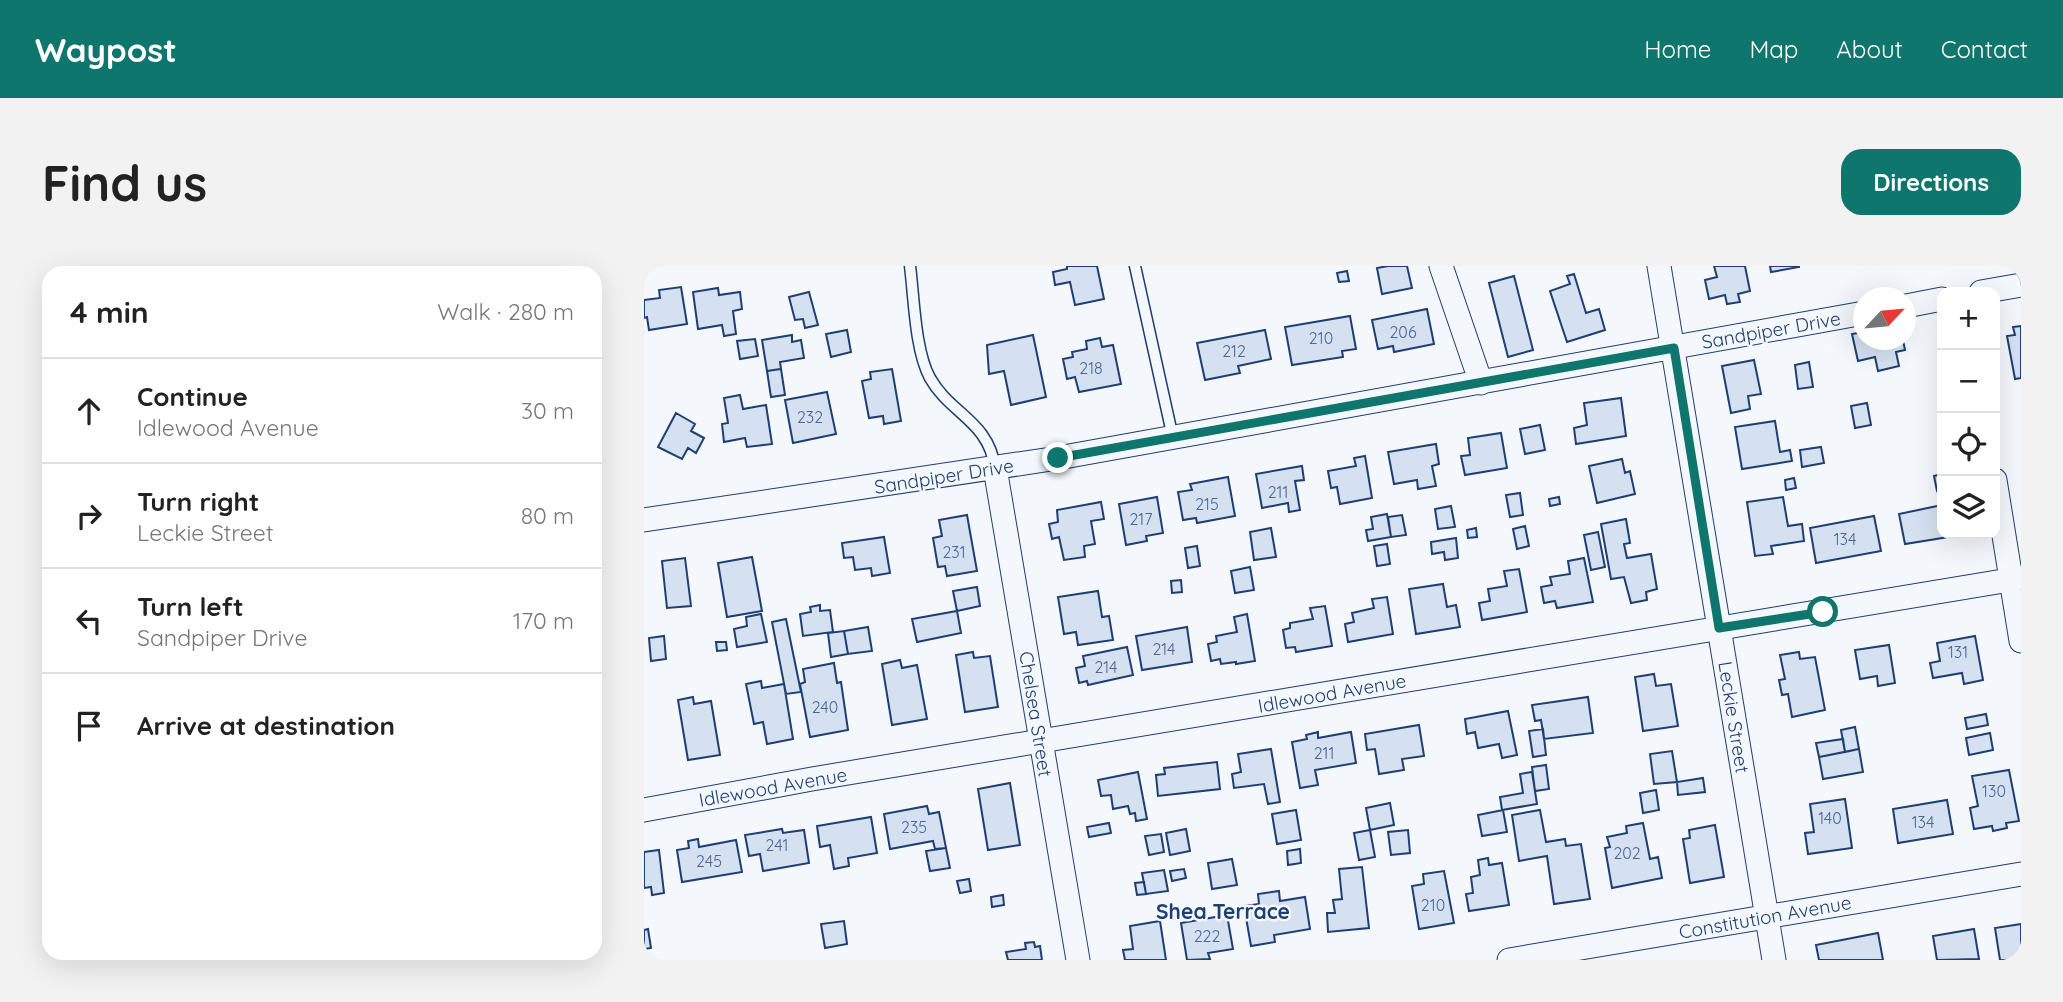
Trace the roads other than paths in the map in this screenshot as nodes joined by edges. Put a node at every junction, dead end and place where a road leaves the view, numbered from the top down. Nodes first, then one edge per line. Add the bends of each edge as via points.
1 (910, 266) edge
2 (1135, 266) edge
3 (1441, 266) edge
4 (1659, 266) edge
5 (2021, 285) edge
6 (2000, 289) edge
7 (1937, 300) edge
8 (1916, 304) edge
9 (1853, 315) edge
10 (1674, 348) junction
11 (1481, 383) junction
12 (1173, 438) junction
13 (995, 468) junction
14 (2000, 504) edge
15 (644, 520) edge
16 (2016, 579) edge
17 (1719, 628) junction
18 (2021, 642) edge
19 (1041, 742) junction
20 (644, 810) edge
21 (2021, 874) edge
22 (1767, 916) junction
23 (1078, 960) edge
24 (1508, 960) edge
25 (1774, 960) edge

1 - 13 lane via 929,376 942,394 975,422 987,440
2 - 12 lane
3 - 11 street
4 - 10 street, Leckie Street
5 - 6 street
7 - 8 street
9 - 10 street, Sandpiper Drive
10 - 11 street, Sandpiper Drive
10 - 17 street, Leckie Street
11 - 12 street, Sandpiper Drive
12 - 13 street, Sandpiper Drive
13 - 15 street, Sandpiper Drive
13 - 19 street, Chelsea Street
14 - 16 street
16 - 17 street, Idlewood Avenue
16 - 18 street
17 - 19 street, Idlewood Avenue
17 - 22 street, Leckie Street
19 - 20 street, Idlewood Avenue
19 - 23 street, Chelsea Street
21 - 22 street, Constitution Avenue
22 - 24 street, Constitution Avenue
22 - 25 street, Leckie Street

